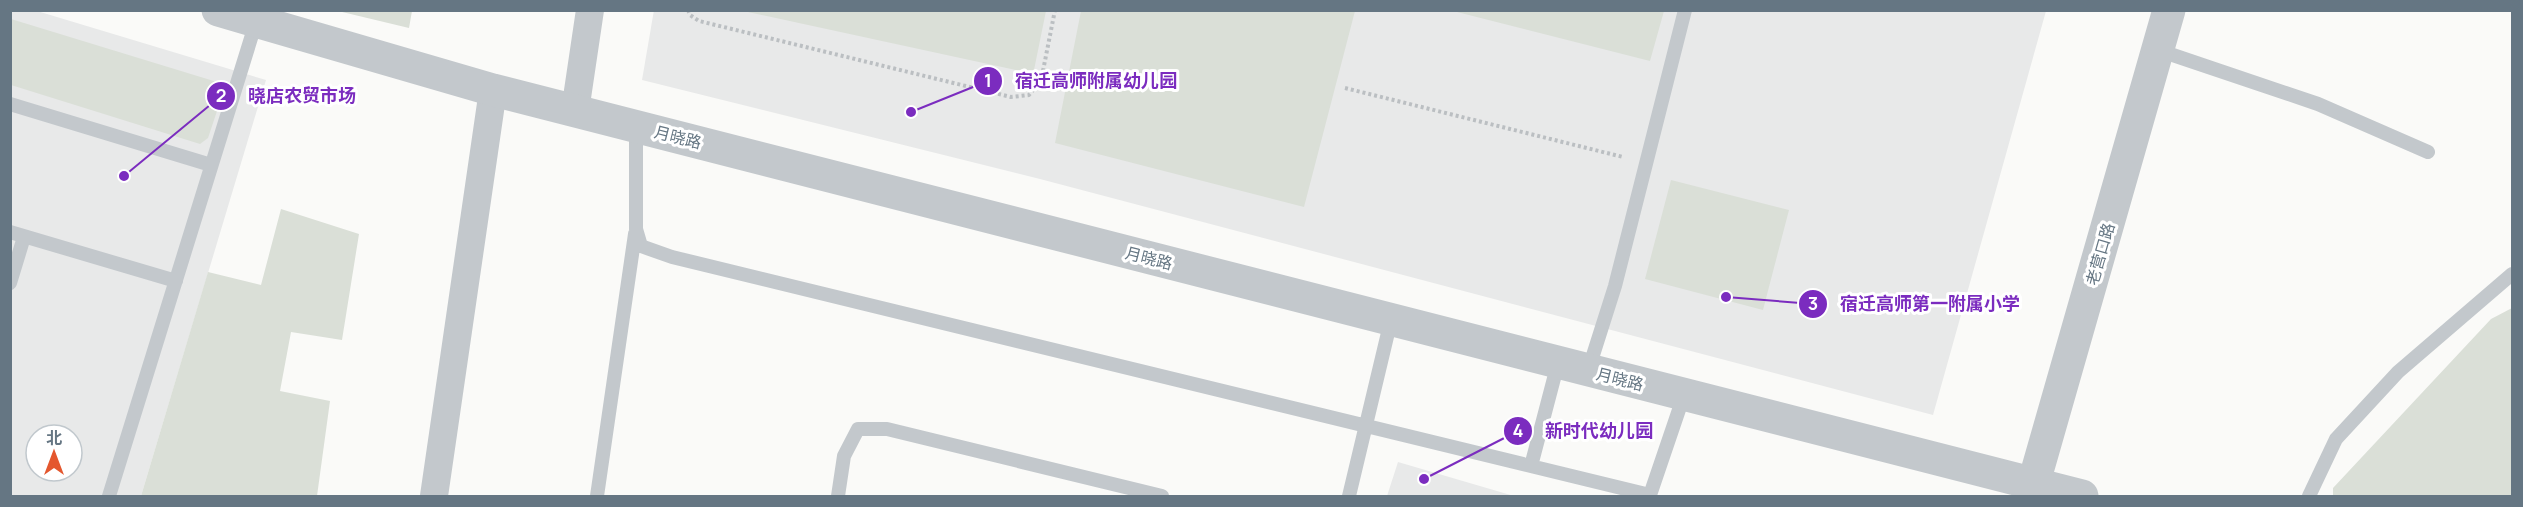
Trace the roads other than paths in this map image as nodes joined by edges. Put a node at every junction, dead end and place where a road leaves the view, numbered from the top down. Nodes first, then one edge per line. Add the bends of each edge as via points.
1 (590, 10) edge
2 (1685, 10) edge
3 (2169, 10) edge
4 (239, 15) edge
5 (2158, 50) junction
6 (493, 90) junction
7 (10, 104) edge
8 (575, 111) junction
9 (636, 126) junction
10 (2428, 152) dead end
11 (211, 165) junction
12 (636, 229) junction
13 (17, 235) edge
14 (2512, 274) edge
15 (176, 281) junction
16 (10, 283) edge
17 (1391, 320) junction
18 (1573, 367) junction
19 (1684, 395) junction
20 (1365, 426) junction
21 (1531, 466) junction
22 (2032, 491) edge
23 (109, 496) edge
24 (434, 496) edge
25 (597, 496) edge
26 (838, 496) edge
27 (1162, 496) edge
28 (1348, 496) edge
29 (2082, 496) edge
30 (2309, 496) edge

1 - 8 street
2 - 18 lane via 1615,286
3 - 5 street, 老营口路
4 - 6 street, 月晓路
4 - 11 lane
5 - 10 lane via 2318,104
5 - 22 street, 老营口路
6 - 8 street, 月晓路
6 - 24 street
7 - 11 lane
8 - 9 street, 月晓路
9 - 12 lane
9 - 17 street, 月晓路
11 - 15 lane
12 - 20 lane via 641,246 672,258
12 - 25 lane
13 - 15 lane
13 - 16 lane
14 - 30 lane via 2398,372 2336,439
15 - 23 lane
17 - 18 street, 月晓路
17 - 20 lane
18 - 19 street, 月晓路
18 - 21 lane
19 - 21 lane via 1650,495
19 - 22 street, 月晓路
20 - 21 lane
20 - 28 lane
22 - 29 street, 月晓路
26 - 27 lane via 844,456 858,429 887,429

